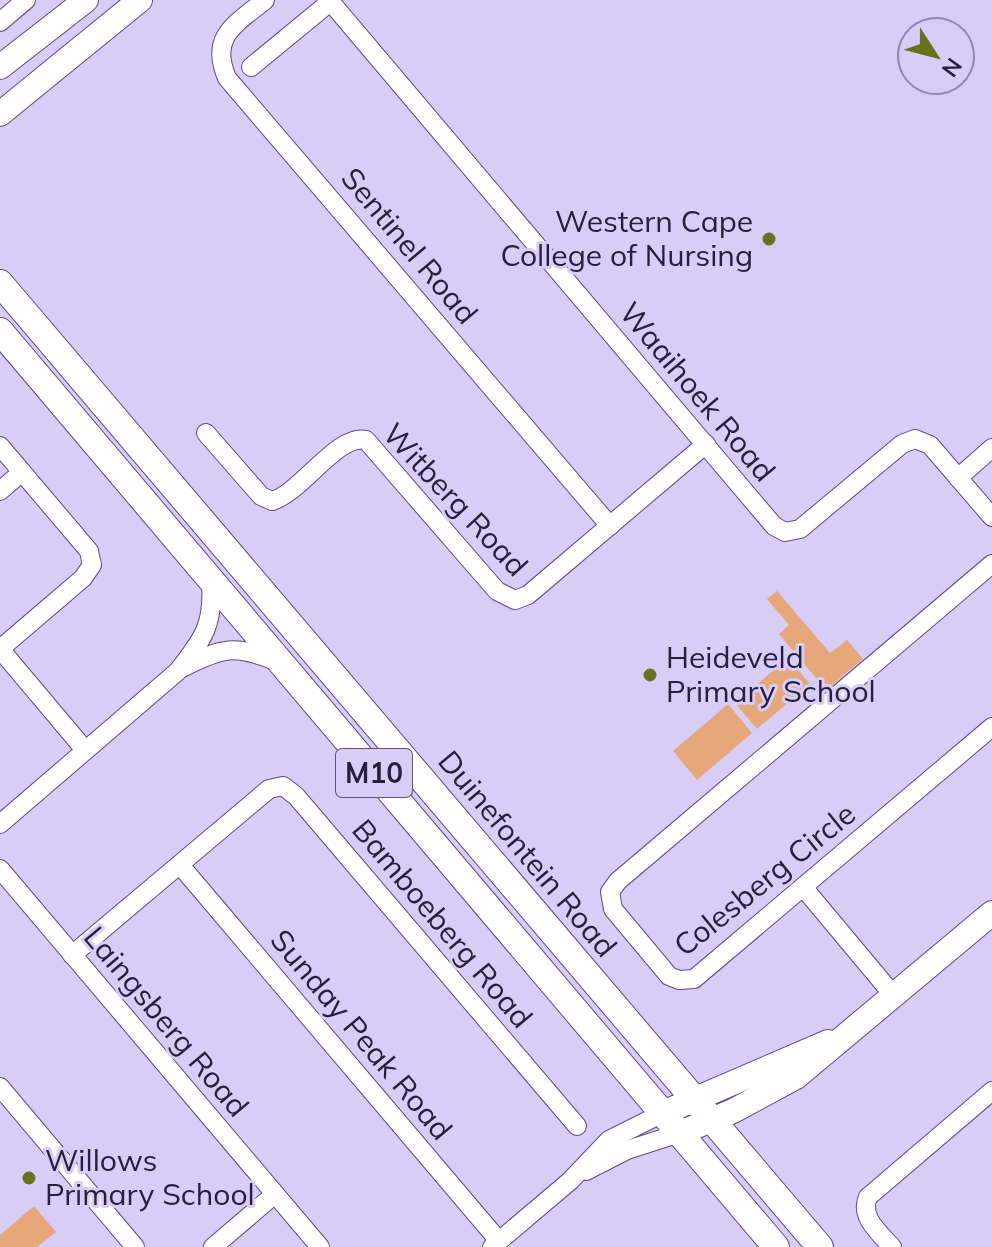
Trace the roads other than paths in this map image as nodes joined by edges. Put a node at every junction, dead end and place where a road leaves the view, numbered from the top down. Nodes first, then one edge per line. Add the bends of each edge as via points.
1 (86, 0) edge
2 (140, 0) edge
3 (265, 0) edge
4 (22, 1) edge
5 (330, 1) edge
6 (0, 22) edge
7 (0, 67) edge
8 (251, 67) dead end
9 (0, 114) edge
10 (0, 283) edge
11 (0, 331) edge
12 (206, 433) dead end
13 (706, 444) junction
14 (0, 446) edge
15 (992, 448) edge
16 (22, 472) junction
17 (958, 478) junction
18 (0, 491) edge
19 (992, 517) edge
20 (610, 526) junction
21 (992, 564) edge
22 (211, 582) junction
23 (0, 649) edge
24 (279, 662) junction
25 (178, 671) junction
26 (992, 727) edge
27 (85, 750) junction
28 (0, 824) edge
29 (180, 865) junction
30 (0, 869) edge
31 (803, 887) junction
32 (992, 913) edge
33 (72, 955) junction
34 (894, 996) junction
35 (848, 1034) junction
36 (0, 1087) edge
37 (992, 1091) edge
38 (692, 1099) junction
39 (663, 1113) junction
40 (711, 1121) junction
41 (577, 1126) dead end
42 (680, 1133) junction
43 (570, 1181) junction
44 (275, 1194) junction
45 (495, 1244) edge
46 (135, 1247) edge
47 (213, 1247) edge
48 (320, 1247) edge
49 (776, 1247) edge
50 (820, 1247) edge
51 (892, 1247) edge

1 - 7 street
2 - 9 street
3 - 20 street, Sentinel Road via 224,39 220,57 227,78
4 - 6 street
5 - 8 street, Waaihoek Road
5 - 13 street, Waaihoek Road
10 - 38 main road, Duinefontein Road / M10
11 - 22 main road, M10
12 - 20 street, Witberg Road via 261,496 272,501 346,444 366,440 508,599 528,595
13 - 17 street, Waaihoek Road via 774,526 785,532 800,529 911,440 930,445
13 - 20 street, Witberg Road
14 - 16 street
15 - 17 street
16 - 18 street
16 - 23 street via 89,551 92,565
17 - 19 street, Waaihoek Road
21 - 31 street, Colesberg Circle via 618,881 610,901 665,973 684,981 698,977
22 - 24 main road, M10
22 - 25 street via 211,620
23 - 27 street
24 - 25 street via 238,648 224,649
24 - 39 main road, M10
25 - 27 street
26 - 31 street, Colesberg Circle
27 - 28 street
29 - 33 street, Bamboeberg Road
29 - 41 street, Bamboeberg Road via 269,789 288,789
29 - 45 street, Sunday Peak Road
30 - 33 street, Laingsberg Road
31 - 34 street
32 - 34 street
33 - 44 street, Laingsberg Road
34 - 35 street
35 - 38 street
35 - 40 street via 796,1077
36 - 46 street
37 - 51 street via 868,1197 867,1216
38 - 39 street
38 - 40 main road, Duinefontein Road / M10
39 - 42 main road, M10
39 - 43 street via 616,1135
40 - 42 street
40 - 50 main road, Duinefontein Road / M10
42 - 43 street via 627,1150
42 - 49 main road, M10
43 - 45 street
44 - 47 street
44 - 48 street, Laingsberg Road

